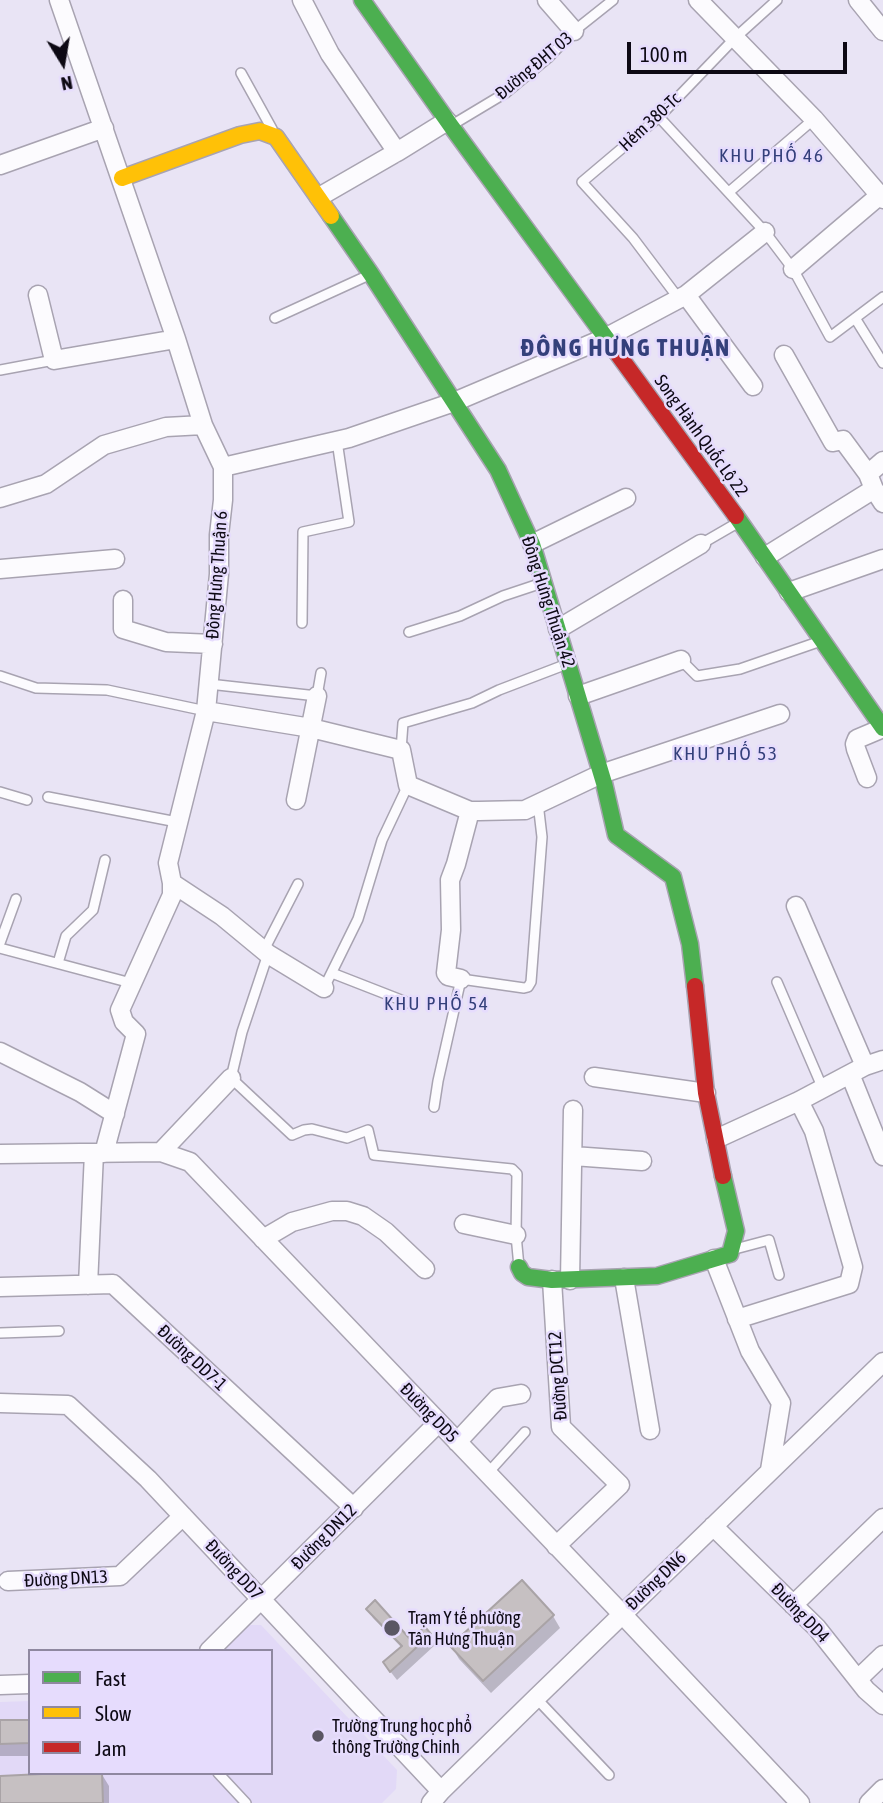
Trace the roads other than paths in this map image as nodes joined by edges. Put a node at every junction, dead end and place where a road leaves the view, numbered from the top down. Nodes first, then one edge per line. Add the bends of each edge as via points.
1 (59, 0) edge
2 (302, 0) edge
3 (362, 0) edge
4 (547, 0) edge
5 (613, 0) edge
6 (698, 0) edge
7 (776, 0) edge
8 (858, 0) edge
9 (574, 31) junction
10 (883, 31) edge
11 (735, 38) junction
12 (241, 73) dead end
13 (659, 117) junction
14 (814, 119) junction
15 (449, 124) junction
16 (104, 128) junction
17 (276, 137) junction
18 (397, 152) junction
19 (0, 165) edge
20 (122, 178) junction
21 (729, 192) junction
22 (319, 197) junction
23 (881, 197) edge
24 (765, 232) junction
25 (793, 269) junction
26 (370, 274) junction
27 (38, 295) dead end
28 (682, 297) junction
29 (883, 297) edge
30 (275, 318) dead end
31 (855, 318) junction
32 (605, 338) junction
33 (176, 339) junction
34 (784, 355) dead end
35 (54, 360) junction
36 (883, 363) edge
37 (0, 370) edge
38 (753, 386) dead end
39 (454, 402) junction
40 (203, 425) junction
41 (337, 441) junction
42 (883, 461) edge
43 (223, 467) junction
44 (875, 489) edge
45 (0, 498) edge
46 (626, 498) dead end
47 (740, 522) junction
48 (532, 544) junction
49 (701, 544) joint
50 (765, 557) junction
51 (114, 559) dead end
52 (883, 559) edge
53 (0, 569) edge
54 (544, 583) junction
55 (789, 592) junction
56 (123, 600) dead end
57 (302, 623) dead end
58 (558, 629) junction
59 (409, 632) dead end
60 (822, 640) junction
61 (213, 644) junction
62 (681, 660) joint
63 (568, 664) junction
64 (321, 673) dead end
65 (0, 676) edge
66 (209, 684) junction
67 (317, 695) junction
68 (578, 696) junction
69 (206, 711) junction
70 (780, 714) dead end
71 (311, 728) junction
72 (883, 728) edge
73 (401, 750) junction
74 (601, 774) junction
75 (867, 778) dead end
76 (408, 785) junction
77 (0, 792) edge
78 (48, 797) dead end
79 (27, 800) dead end
80 (296, 800) dead end
81 (538, 803) junction
82 (470, 811) junction
83 (177, 822) junction
84 (105, 860) dead end
85 (172, 883) junction
86 (298, 884) dead end
87 (16, 899) dead end
88 (796, 906) dead end
89 (0, 943) edge
90 (0, 948) edge
91 (266, 952) junction
92 (58, 963) junction
93 (461, 979) junction
94 (328, 980) junction
95 (777, 982) dead end
96 (131, 983) junction
97 (414, 1005) dead end
98 (0, 1052) edge
99 (883, 1060) edge
100 (858, 1070) junction
101 (594, 1077) dead end
102 (232, 1079) junction
103 (823, 1089) junction
104 (706, 1093) junction
105 (799, 1101) junction
106 (435, 1107) dead end
107 (573, 1111) dead end
108 (115, 1114) junction
109 (716, 1139) junction
110 (161, 1152) junction
111 (99, 1153) junction
112 (0, 1154) edge
113 (573, 1156) junction
114 (883, 1156) edge
115 (642, 1161) dead end
116 (464, 1224) dead end
117 (516, 1234) junction
118 (263, 1239) junction
119 (722, 1255) junction
120 (519, 1268) joint
121 (425, 1269) dead end
122 (779, 1275) dead end
123 (624, 1278) junction
124 (552, 1280) junction
125 (570, 1280) junction
126 (88, 1285) junction
127 (0, 1287) edge
128 (737, 1319) junction
129 (59, 1331) dead end
130 (0, 1333) edge
131 (883, 1362) edge
132 (521, 1394) dead end
133 (0, 1403) edge
134 (438, 1423) junction
135 (650, 1430) dead end
136 (525, 1432) dead end
137 (457, 1442) junction
138 (770, 1470) junction
139 (487, 1474) junction
140 (354, 1508) junction
141 (183, 1516) junction
142 (883, 1518) edge
143 (712, 1526) junction
144 (556, 1546) junction
145 (8, 1581) dead end
146 (261, 1600) junction
147 (793, 1605) junction
148 (622, 1614) junction
149 (211, 1649) edge
150 (883, 1655) edge
151 (858, 1679) junction
152 (28, 1684) edge
153 (0, 1685) edge
154 (536, 1698) junction
155 (883, 1705) edge
156 (220, 1775) edge
157 (609, 1775) dead end
158 (883, 1789) edge
159 (436, 1797) edge
160 (246, 1803) edge
161 (800, 1803) edge
162 (869, 1803) edge

1 - 16 street, Đông Hưng Thuận 6
2 - 18 street via 330,54
3 - 15 street, Song Hành Quốc Lộ 22
4 - 9 street
5 - 9 lane, Đường ĐHT 03
6 - 11 street
7 - 11 lane, Hẻm 380-Tc
8 - 10 street
9 - 15 lane, Đường ĐHT 03 via 507,92
11 - 13 lane, Hẻm 380-Tc
11 - 14 street
12 - 17 lane
13 - 21 lane
13 - 28 lane, Hẻm 380-Tc via 582,182
14 - 21 lane
14 - 23 street
15 - 18 street
15 - 32 street, Song Hành Quốc Lộ 22
16 - 19 street
16 - 20 street, Đông Hưng Thuận 6
17 - 20 street via 260,131 240,135
17 - 22 street, Đông Hưng Thuận 42
18 - 22 street
20 - 33 street, Đông Hưng Thuận 6
21 - 24 lane
22 - 26 street, Đông Hưng Thuận 42
23 - 25 street
24 - 25 lane
24 - 28 street
25 - 31 lane via 830,337
26 - 30 lane
26 - 39 street, Đông Hưng Thuận 42
27 - 35 street
28 - 32 street
28 - 38 street
29 - 31 lane
31 - 36 lane
32 - 39 street
32 - 47 street, Song Hành Quốc Lộ 22
33 - 35 street
33 - 40 street, Đông Hưng Thuận 6
34 - 44 street via 833,442 843,440
35 - 37 lane
39 - 41 street
39 - 48 street, Đông Hưng Thuận 42 via 498,470
40 - 43 street, Đông Hưng Thuận 6
40 - 45 street via 166,427 103,445 46,484
41 - 43 street
41 - 57 lane via 349,522 303,532
42 - 44 street
43 - 61 street, Đông Hưng Thuận 6
44 - 50 street
46 - 48 street
47 - 49 lane
47 - 50 street, Song Hành Quốc Lộ 22
48 - 54 street, Đông Hưng Thuận 42
49 - 58 street
50 - 55 street, Song Hành Quốc Lộ 22
51 - 53 street
52 - 55 street
54 - 58 street, Đông Hưng Thuận 42
54 - 59 lane
55 - 60 street, Song Hành Quốc Lộ 22
56 - 61 street via 123,629 166,642
58 - 63 street, Đông Hưng Thuận 42
60 - 62 lane via 740,669 697,676
60 - 72 street, Song Hành Quốc Lộ 22
61 - 66 street, Đông Hưng Thuận 6
62 - 68 street
63 - 68 street, Đông Hưng Thuận 42
63 - 73 lane via 472,703 403,723
64 - 67 lane
65 - 69 lane via 36,688 107,690
66 - 67 lane
66 - 69 street, Đông Hưng Thuận 6
67 - 71 street
68 - 74 street, Đông Hưng Thuận 42
69 - 71 street
69 - 83 street, Đông Hưng Thuận 6
70 - 74 street
71 - 73 street
71 - 80 street
72 - 75 street via 855,744
73 - 76 street
74 - 81 street
74 - 104 street, Đông Hưng Thuận 42 via 616,835 673,877 691,944
76 - 82 street
76 - 94 lane via 382,840 358,919
77 - 79 lane
78 - 83 lane
81 - 82 street via 525,810
81 - 93 lane via 542,837 531,982 524,988
82 - 93 street via 450,876 446,973
83 - 85 street, Đông Hưng Thuận 6 via 167,863
84 - 92 lane via 93,910 66,936
85 - 91 street
85 - 96 street, Đông Hưng Thuận 6 via 170,900
86 - 91 lane
87 - 89 lane
88 - 100 street
90 - 92 lane
91 - 94 street
91 - 102 lane
92 - 96 lane
93 - 106 lane
94 - 97 lane
95 - 103 lane
96 - 108 street, Đông Hưng Thuận 6 via 120,1010 136,1034
98 - 108 street
99 - 100 street
100 - 103 street
100 - 114 street
101 - 104 street
102 - 110 street
102 - 117 lane via 292,1135 312,1129 343,1138 368,1130 374,1155 512,1170 517,1174
103 - 105 street
104 - 109 street, Đông Hưng Thuận 42
105 - 109 street
105 - 128 street via 814,1131 853,1266 849,1284
107 - 113 street
108 - 111 street, Đông Hưng Thuận 6
109 - 119 street, Đông Hưng Thuận 42 via 736,1231
110 - 111 street, Đường DD5
110 - 118 street, Đường DD5 via 190,1163
111 - 112 street, Đường DD5
111 - 126 street, Đông Hưng Thuận 6
113 - 115 street
113 - 125 street
116 - 117 street
117 - 120 lane
118 - 121 street via 292,1222 332,1211 347,1212 363,1216 386,1232
118 - 134 street, Đường DD5
119 - 122 lane via 769,1240
119 - 123 street via 657,1276
119 - 128 street, Đông Hưng Thuận 42
120 - 124 street via 528,1277
123 - 125 street
123 - 135 street
124 - 125 street
124 - 144 street, Đường DCT12 via 561,1427 620,1485
126 - 127 street, Đường DD7-1
126 - 140 street, Đường DD7-1 via 113,1284
128 - 138 street, Đông Hưng Thuận 42 via 781,1403
129 - 130 lane
131 - 138 street, Đường DN6
132 - 137 street via 498,1398
133 - 141 street, Đường DD7 via 68,1405
134 - 137 street, Đường DD5
134 - 140 street, Đường DN12
136 - 139 lane
137 - 139 street, Đường DD5
138 - 143 street, Đường DN6
139 - 144 street, Đường DD5
140 - 146 street, Đường DN12
141 - 145 street, Đường DN13 via 120,1576
141 - 146 street, Đường DD7
142 - 147 street
143 - 147 street, Đường DD4
143 - 148 street, Đường DN6
144 - 148 street, Đường DD5
146 - 149 street, Đường DN12
146 - 159 street, Đường DD7
147 - 151 street, Đường DD4
148 - 154 street, Đường DN6
148 - 161 street, Đường DD5
150 - 151 street
151 - 155 street, Đường DD4
152 - 153 street
154 - 157 lane
154 - 159 street, Đường DN6
156 - 160 lane
158 - 162 street

